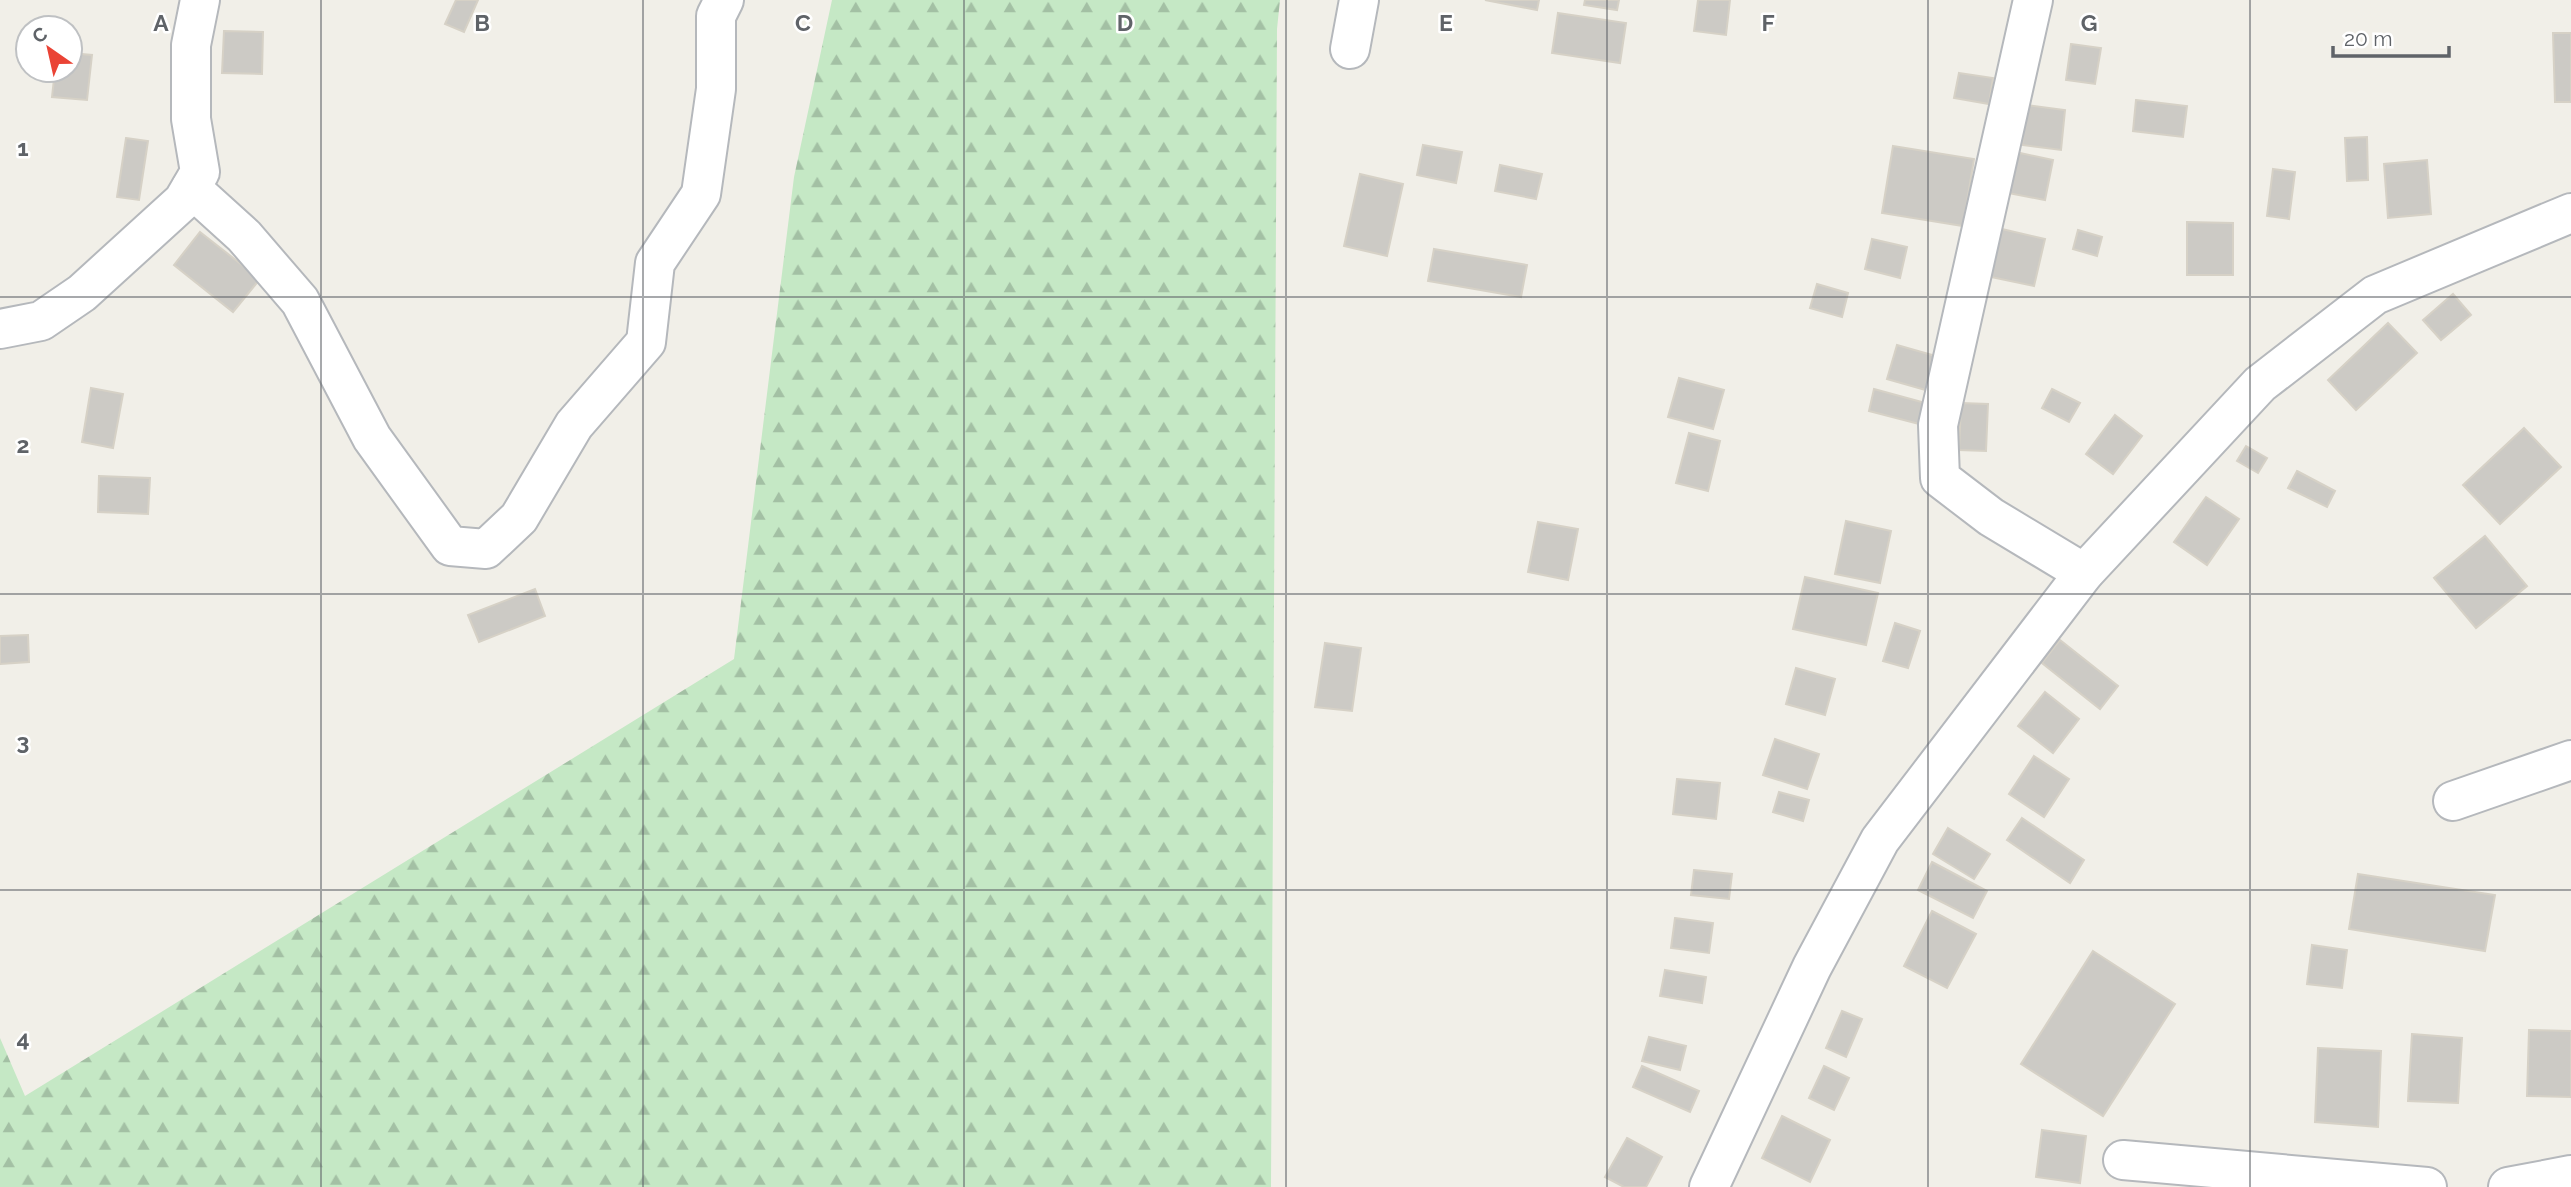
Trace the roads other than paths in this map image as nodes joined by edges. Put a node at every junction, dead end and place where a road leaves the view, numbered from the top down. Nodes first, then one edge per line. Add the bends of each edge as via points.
1 (200, 0) edge
2 (724, 0) edge
3 (1359, 0) edge
4 (2033, 0) edge
5 (1350, 49) dead end
6 (191, 188) junction
7 (2571, 213) edge
8 (0, 329) edge
9 (2084, 573) junction
10 (2571, 760) edge
11 (2453, 801) dead end
12 (2123, 1160) dead end
13 (2562, 1180) edge
14 (1709, 1187) edge
15 (2427, 1187) edge
16 (2508, 1187) edge

1 - 6 street via 191,45 191,120 200,173
2 - 6 street via 716,16 716,89 701,194 655,262 646,342 573,425 519,518 486,549 450,546 372,438 300,301 244,236
3 - 5 street
4 - 9 street via 1938,425 1940,478 1991,517
6 - 8 street via 183,201 82,293 41,321
7 - 9 street via 2375,295 2260,384
9 - 14 street via 1880,840 1812,968
10 - 11 street
12 - 15 street
13 - 16 street

